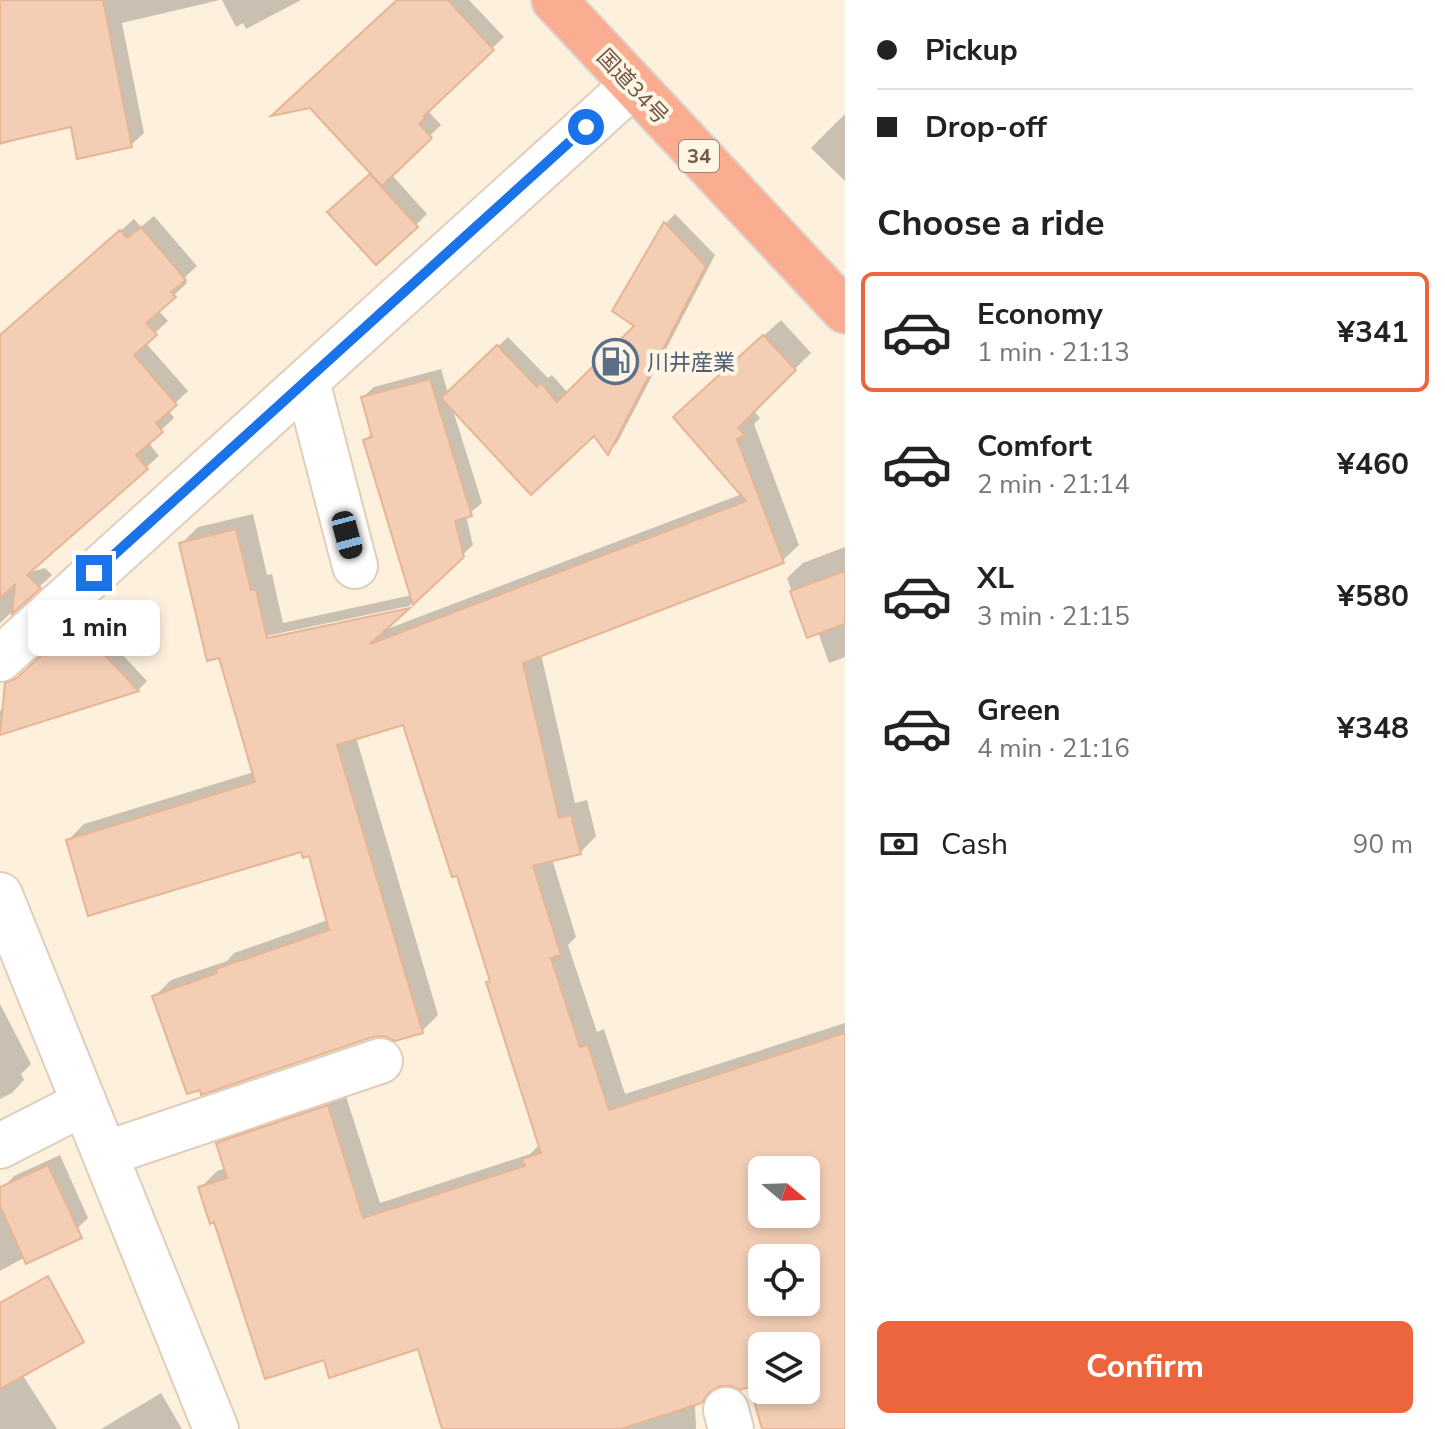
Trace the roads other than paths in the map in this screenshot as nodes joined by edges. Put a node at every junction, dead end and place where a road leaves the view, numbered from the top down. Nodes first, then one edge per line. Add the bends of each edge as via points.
1 (554, 0) edge
2 (633, 85) junction
3 (845, 311) edge
4 (307, 381) junction
5 (355, 566) dead end
6 (0, 659) edge
7 (0, 895) edge
8 (380, 1061) dead end
9 (84, 1103) junction
10 (0, 1146) edge
11 (105, 1154) junction
12 (216, 1429) edge

1 - 2 highway, 国道34号 / 34
2 - 3 highway, 国道34号 / 34
2 - 4 street
4 - 5 street
4 - 6 street
7 - 9 street
8 - 11 street
9 - 10 street
9 - 11 street
11 - 12 street

